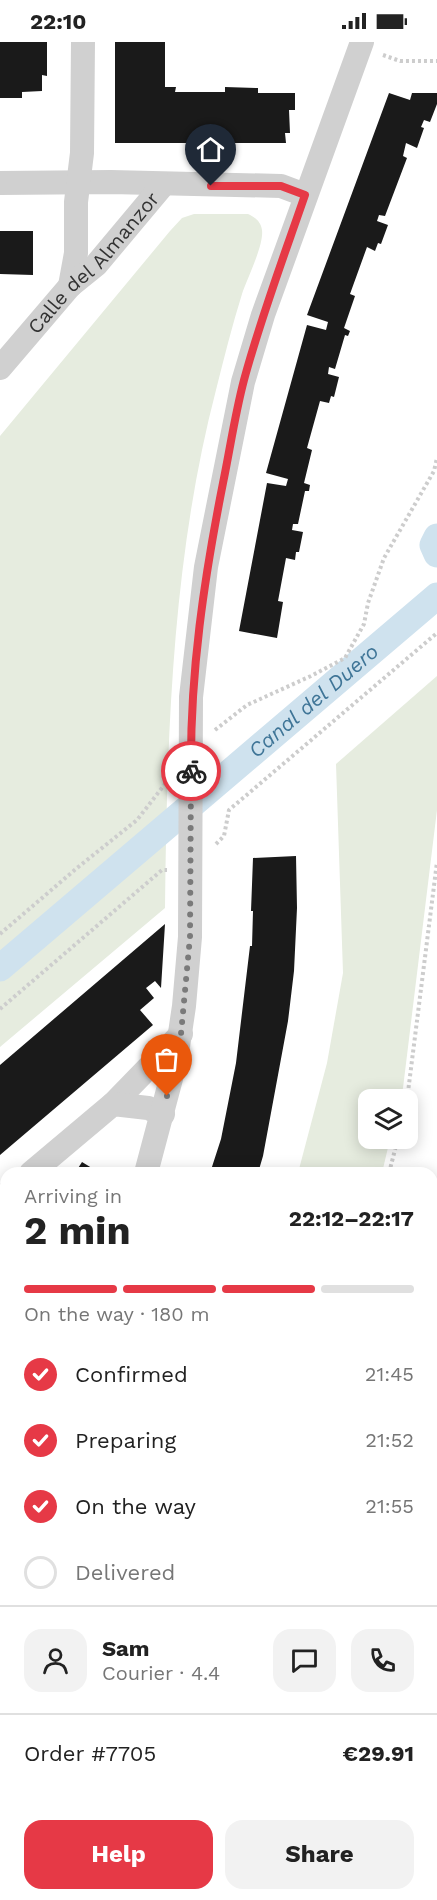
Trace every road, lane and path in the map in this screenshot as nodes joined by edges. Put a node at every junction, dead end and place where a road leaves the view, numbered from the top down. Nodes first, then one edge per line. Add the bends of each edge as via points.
1 (83, 42) edge
2 (361, 45) edge
3 (437, 61) edge
4 (0, 183) edge
5 (77, 183) junction
6 (163, 185) junction
7 (305, 195) junction
8 (70, 286) junction
9 (0, 368) edge
10 (437, 458) edge
11 (437, 633) edge
12 (190, 758) junction
13 (166, 782) dead end
14 (437, 862) edge
15 (189, 868) junction
16 (0, 934) edge
17 (0, 1009) edge
18 (181, 1034) junction
19 (408, 1089) edge
20 (113, 1104) junction
21 (163, 1114) junction
22 (395, 1149) edge
23 (38, 1167) edge
24 (148, 1167) edge
25 (391, 1167) edge

1 - 5 street via 82,153
2 - 3 path via 400,61
2 - 7 street
4 - 5 street
5 - 6 street
5 - 8 street via 76,253
6 - 7 street via 281,186
6 - 8 street, Calle del Almanzor via 96,265
7 - 12 street via 243,382 206,567 191,697
8 - 9 street, Calle del Almanzor
10 - 12 path via 434,471 384,558 364,624 345,658 247,705
11 - 15 path via 230,810 224,836
12 - 15 street
13 - 16 path via 137,820
14 - 19 path
15 - 17 path via 162,870
15 - 18 street via 190,937
18 - 20 street
18 - 21 street
20 - 21 street
20 - 23 street
21 - 24 street
22 - 25 path

